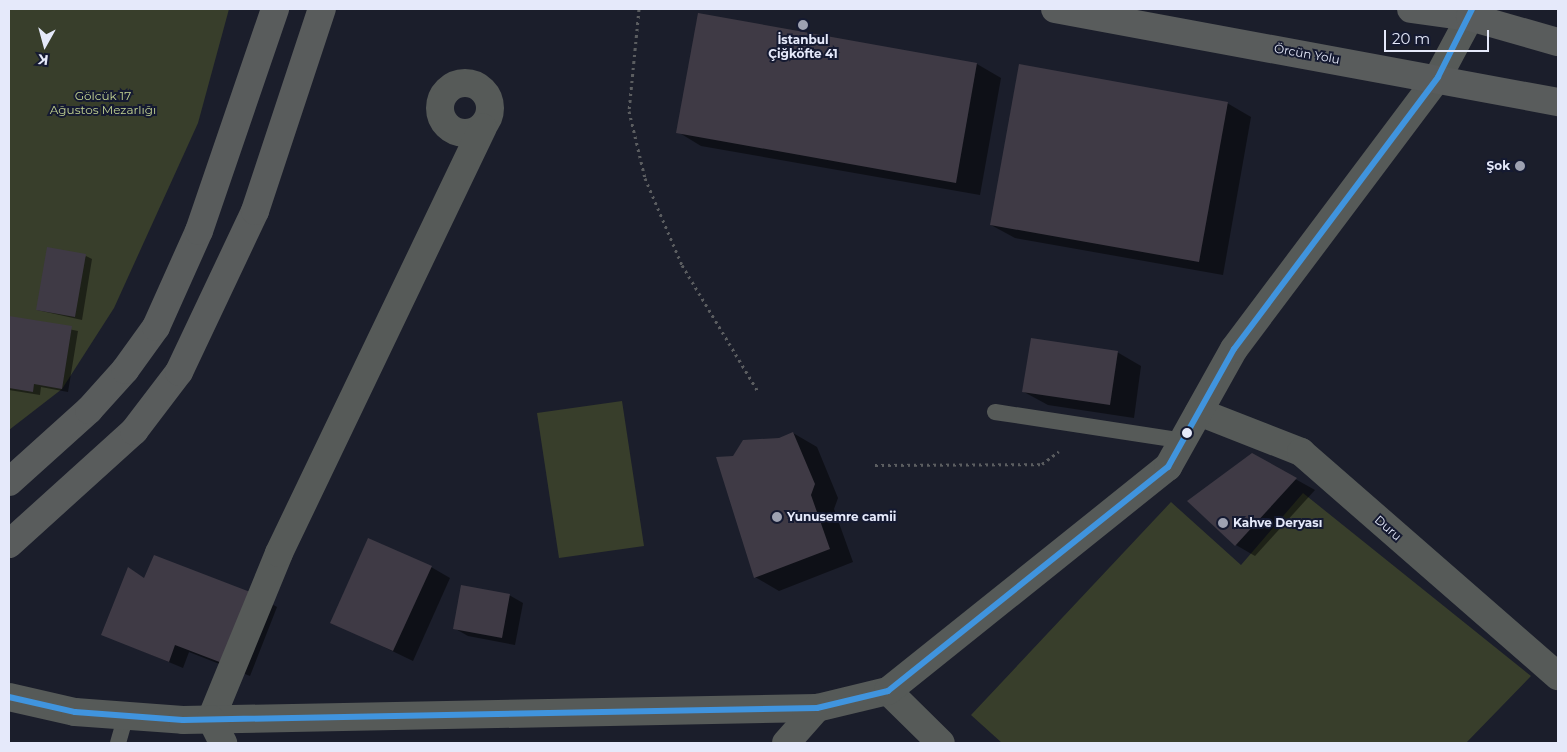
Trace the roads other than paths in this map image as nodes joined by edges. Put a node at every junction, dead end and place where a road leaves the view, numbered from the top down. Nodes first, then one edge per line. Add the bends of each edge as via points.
1 (275, 9) edge
2 (322, 9) edge
3 (1055, 9) edge
4 (1411, 9) edge
5 (1471, 13) edge
6 (1558, 42) edge
7 (1438, 77) junction
8 (1558, 102) edge
9 (483, 127) dead end
10 (996, 412) dead end
11 (1200, 412) junction
12 (1184, 441) junction
13 (9, 482) edge
14 (9, 544) edge
15 (1557, 666) edge
16 (888, 691) junction
17 (9, 697) edge
18 (817, 708) junction
19 (126, 716) junction
20 (217, 731) edge
21 (118, 743) edge
22 (786, 743) edge
23 (941, 743) edge

1 - 13 main road via 200,231 156,327 125,370 89,410
2 - 14 main road via 255,211 180,372 134,431
3 - 7 main road, Örcün Yolu
4 - 5 main road
5 - 6 main road
5 - 7 street
7 - 8 main road, Örcün Yolu
7 - 11 street via 1234,349
9 - 20 street via 279,553
10 - 12 lane
11 - 12 street
11 - 15 street, Duru via 1301,452
12 - 16 street via 1168,467
16 - 18 street
16 - 23 street
17 - 19 street via 76,712
18 - 20 street
18 - 22 street
19 - 20 street
19 - 21 lane

